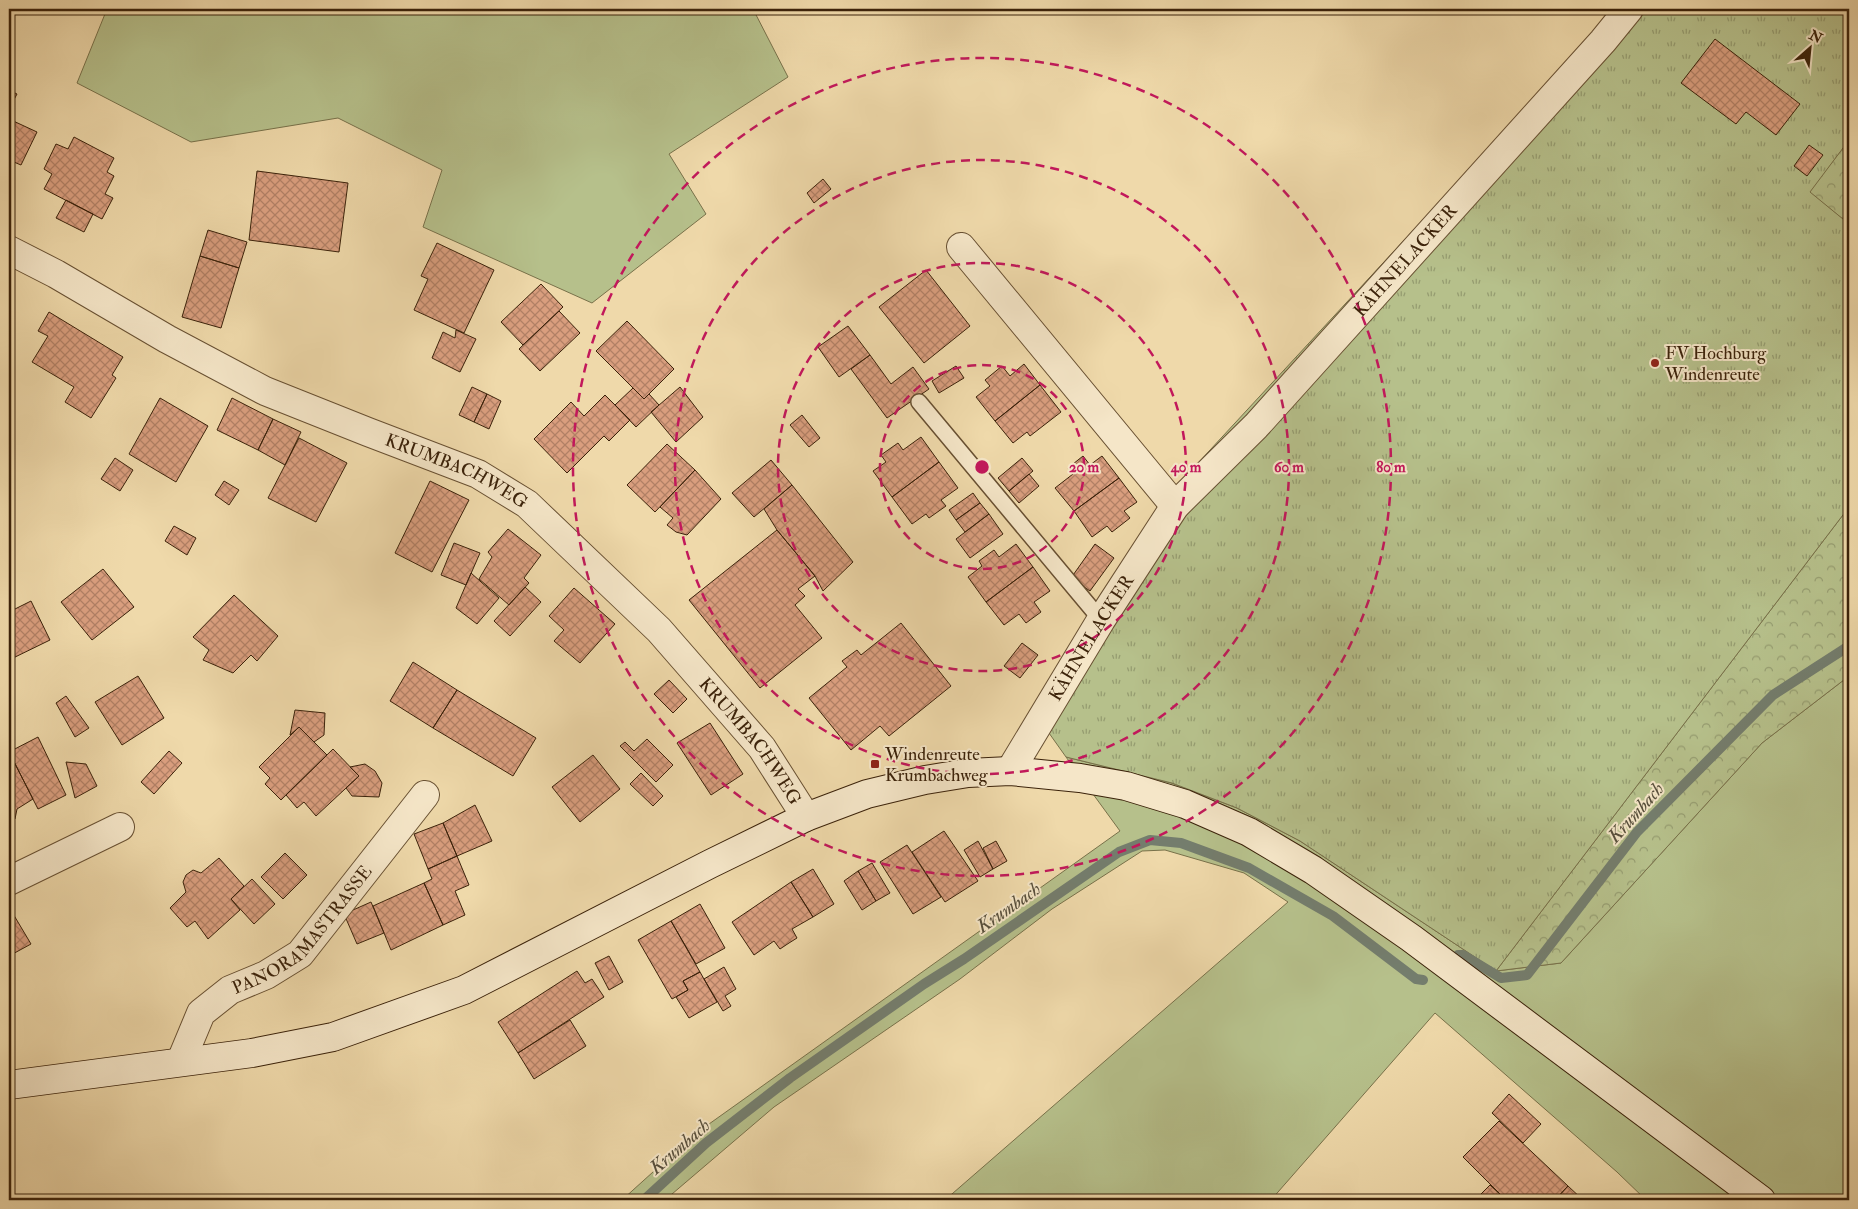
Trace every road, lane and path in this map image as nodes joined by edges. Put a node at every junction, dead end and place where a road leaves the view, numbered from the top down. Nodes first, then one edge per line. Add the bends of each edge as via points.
1 (1628, 9) edge
2 (961, 247) dead end
3 (9, 250) edge
4 (919, 402) dead end
5 (1175, 506) junction
6 (1100, 620) junction
7 (1010, 771) junction
8 (425, 795) dead end
9 (806, 817) junction
10 (120, 827) dead end
11 (9, 881) edge
12 (181, 1061) junction
13 (9, 1085) edge
14 (1761, 1200) edge

1 - 5 street, KÄHNELACKER via 1596,49 1263,419
2 - 5 street
3 - 9 street, KRUMBACHWEG via 265,391 478,474 527,504 659,630 762,748
4 - 6 lane
5 - 6 street, KÄHNELACKER
6 - 7 street, KÄHNELACKER
7 - 9 street via 925,780 867,794
7 - 14 street via 1126,786 1185,804 1249,832 1313,870 1411,938
8 - 12 street, PANORAMASTRASSE via 300,954 266,975 230,990 201,1013
9 - 12 street via 464,990 333,1036 252,1053
10 - 11 street
12 - 13 street

